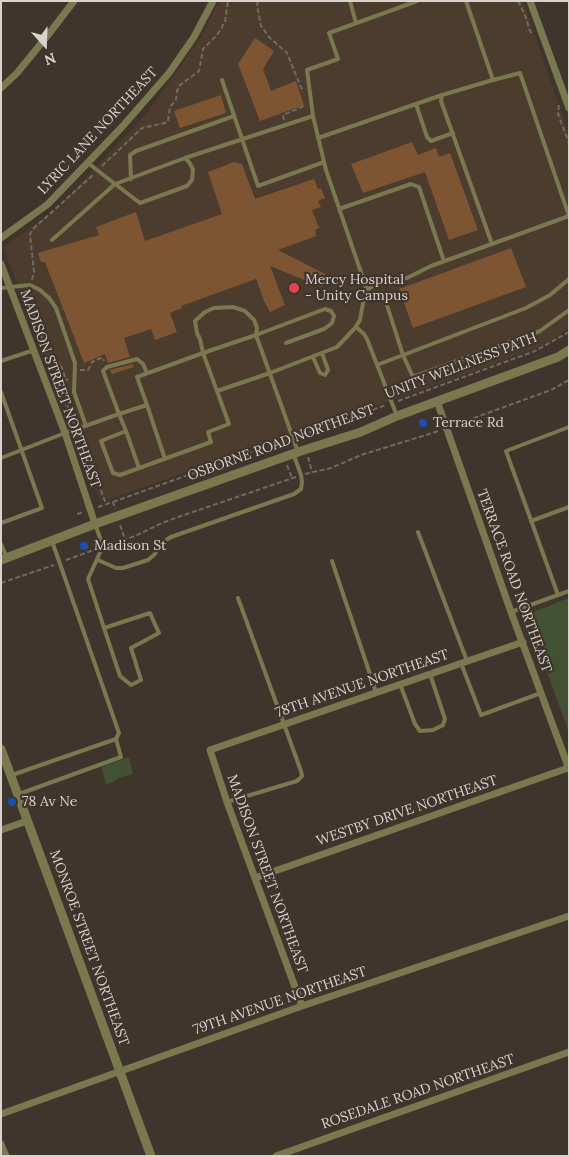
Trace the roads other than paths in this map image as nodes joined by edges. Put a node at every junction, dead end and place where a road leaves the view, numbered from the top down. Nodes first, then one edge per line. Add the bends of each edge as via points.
1 (74, 1) edge
2 (214, 1) edge
3 (350, 1) edge
4 (417, 1) edge
5 (466, 1) edge
6 (530, 1) edge
7 (356, 23) junction
8 (222, 80) dead end
9 (493, 80) junction
10 (1, 88) edge
11 (442, 95) junction
12 (416, 104) junction
13 (569, 108) edge
14 (234, 116) junction
15 (313, 116) junction
16 (453, 133) junction
17 (318, 138) junction
18 (242, 139) junction
19 (185, 158) junction
20 (324, 162) junction
21 (88, 163) junction
22 (130, 178) junction
23 (115, 184) junction
24 (339, 209) junction
25 (569, 216) edge
26 (1, 238) edge
27 (52, 240) dead end
28 (492, 244) junction
29 (444, 261) junction
30 (1, 264) edge
31 (569, 279) edge
32 (10, 287) junction
33 (1, 288) edge
34 (367, 290) junction
35 (385, 299) dead end
36 (569, 310) edge
37 (356, 327) junction
38 (256, 335) junction
39 (286, 343) dead end
40 (34, 350) junction
41 (569, 350) edge
42 (204, 353) junction
43 (322, 353) junction
44 (403, 355) junction
45 (313, 356) junction
46 (1, 361) edge
47 (377, 365) junction
48 (147, 373) junction
49 (270, 373) junction
50 (217, 391) junction
51 (1, 392) edge
52 (437, 401) junction
53 (147, 405) junction
54 (119, 414) junction
55 (397, 416) junction
56 (86, 426) junction
57 (569, 427) edge
58 (126, 431) junction
59 (65, 433) junction
60 (22, 450) junction
61 (296, 453) junction
62 (1, 458) edge
63 (165, 459) junction
64 (139, 468) junction
65 (569, 507) edge
66 (531, 521) junction
67 (1, 523) edge
68 (95, 524) junction
69 (418, 532) dead end
70 (52, 541) junction
71 (1, 544) edge
72 (4, 559) edge
73 (98, 560) junction
74 (332, 561) dead end
75 (569, 591) edge
76 (558, 595) junction
77 (238, 598) dead end
78 (511, 612) junction
79 (104, 628) junction
80 (523, 642) junction
81 (464, 662) junction
82 (430, 674) junction
83 (400, 684) junction
84 (376, 692) junction
85 (541, 693) junction
86 (284, 724) junction
87 (116, 739) junction
88 (1, 749) edge
89 (210, 750) joint
90 (569, 768) edge
91 (11, 775) junction
92 (18, 795) junction
93 (227, 802) junction
94 (28, 821) junction
95 (1, 830) edge
96 (255, 878) junction
97 (569, 916) edge
98 (302, 1006) junction
99 (569, 1052) edge
100 (120, 1071) junction
101 (1, 1114) edge
102 (1, 1144) edge
103 (6, 1156) edge
104 (151, 1156) edge
105 (276, 1156) edge

1 - 10 street via 17,73
2 - 21 street, LYRIC LANE NORTHEAST via 169,73
3 - 7 lane
4 - 7 lane
5 - 9 lane
6 - 13 street
7 - 15 lane via 329,33 338,59 307,70
8 - 14 lane
9 - 11 lane
9 - 25 lane via 520,73
11 - 12 lane
11 - 16 lane via 441,101
12 - 16 lane via 431,141
12 - 17 lane
14 - 18 lane
14 - 22 lane via 136,150 130,155
15 - 17 lane
15 - 18 lane
16 - 28 lane
17 - 20 lane
18 - 19 lane
18 - 20 lane via 258,186
19 - 22 lane
19 - 23 lane via 193,169 192,180 177,190 140,203
20 - 24 lane
21 - 23 lane
21 - 26 street, LYRIC LANE NORTHEAST via 48,204
22 - 23 lane
23 - 27 lane
24 - 29 lane via 411,184 419,187
24 - 34 lane
25 - 28 lane
28 - 29 lane
29 - 34 lane via 407,278
30 - 32 street, MADISON STREET NORTHEAST
31 - 44 lane via 550,296 526,308
32 - 33 lane
32 - 40 street, MADISON STREET NORTHEAST
32 - 56 lane via 31,286 40,290 56,308 75,363 74,392
34 - 37 lane
35 - 44 lane
36 - 44 lane via 540,331 413,377
37 - 43 lane via 337,347
37 - 47 lane via 367,339
38 - 39 lane via 325,309 334,316 332,323 324,329
38 - 42 lane
38 - 42 lane via 254,320 245,311 233,307 214,308 195,321
38 - 49 lane
40 - 46 lane
40 - 59 street, MADISON STREET NORTHEAST
41 - 52 street, OSBORNE ROAD NORTHEAST via 558,357
42 - 48 lane
42 - 50 lane
43 - 45 lane
43 - 45 lane via 328,370 326,375 320,373
44 - 47 lane
45 - 49 lane
47 - 55 lane
48 - 53 lane via 137,377
48 - 54 lane via 137,359 103,371
49 - 50 lane
49 - 61 lane
50 - 63 lane via 229,424 208,432 211,442
51 - 60 lane
52 - 55 street, OSBORNE ROAD NORTHEAST
52 - 78 street, TERRACE ROAD NORTHEAST
53 - 54 lane
53 - 63 lane
54 - 56 lane
54 - 58 lane
55 - 61 street, OSBORNE ROAD NORTHEAST
56 - 59 lane
57 - 66 lane via 506,450
58 - 64 lane
58 - 64 lane via 101,441 113,473 120,475
59 - 60 lane
59 - 68 street, MADISON STREET NORTHEAST
60 - 62 lane
60 - 67 lane via 42,508
61 - 68 street, OSBORNE ROAD NORTHEAST
61 - 73 lane via 302,482 301,489 294,494 171,537 148,560 123,568
63 - 64 lane
65 - 66 lane
66 - 76 lane
68 - 70 street, OSBORNE ROAD NORTHEAST
68 - 73 lane via 103,546
69 - 81 lane
70 - 72 street, OSBORNE ROAD NORTHEAST
70 - 87 lane via 119,733
71 - 72 lane
73 - 79 lane via 88,579
74 - 84 lane
75 - 76 lane
76 - 78 lane
77 - 86 lane
78 - 80 street, TERRACE ROAD NORTHEAST
79 - 79 lane via 120,676 131,685 141,680 131,648 159,633 150,613
80 - 81 street, 78TH AVENUE NORTHEAST
80 - 85 street, TERRACE ROAD NORTHEAST
81 - 82 street, 78TH AVENUE NORTHEAST
81 - 85 lane via 481,715
82 - 83 street, 78TH AVENUE NORTHEAST
82 - 83 lane via 445,719 443,725 433,730 420,731
83 - 84 street, 78TH AVENUE NORTHEAST
84 - 86 street, 78TH AVENUE NORTHEAST
85 - 90 street, TERRACE ROAD NORTHEAST
86 - 89 street, 78TH AVENUE NORTHEAST
86 - 93 lane via 302,771 300,779
87 - 91 lane
87 - 92 lane via 121,757
88 - 91 street, MONROE STREET NORTHEAST
89 - 93 street, MADISON STREET NORTHEAST
90 - 96 street, WESTBY DRIVE NORTHEAST
91 - 92 street, MONROE STREET NORTHEAST
92 - 94 street, MONROE STREET NORTHEAST
93 - 96 street, MADISON STREET NORTHEAST
94 - 95 street
94 - 100 street, MONROE STREET NORTHEAST
96 - 98 street, MADISON STREET NORTHEAST
97 - 98 street, 79TH AVENUE NORTHEAST
98 - 100 street, 79TH AVENUE NORTHEAST
99 - 105 street, ROSEDALE ROAD NORTHEAST
100 - 101 street, 79TH AVENUE NORTHEAST
100 - 104 street, MONROE STREET NORTHEAST
102 - 103 street

